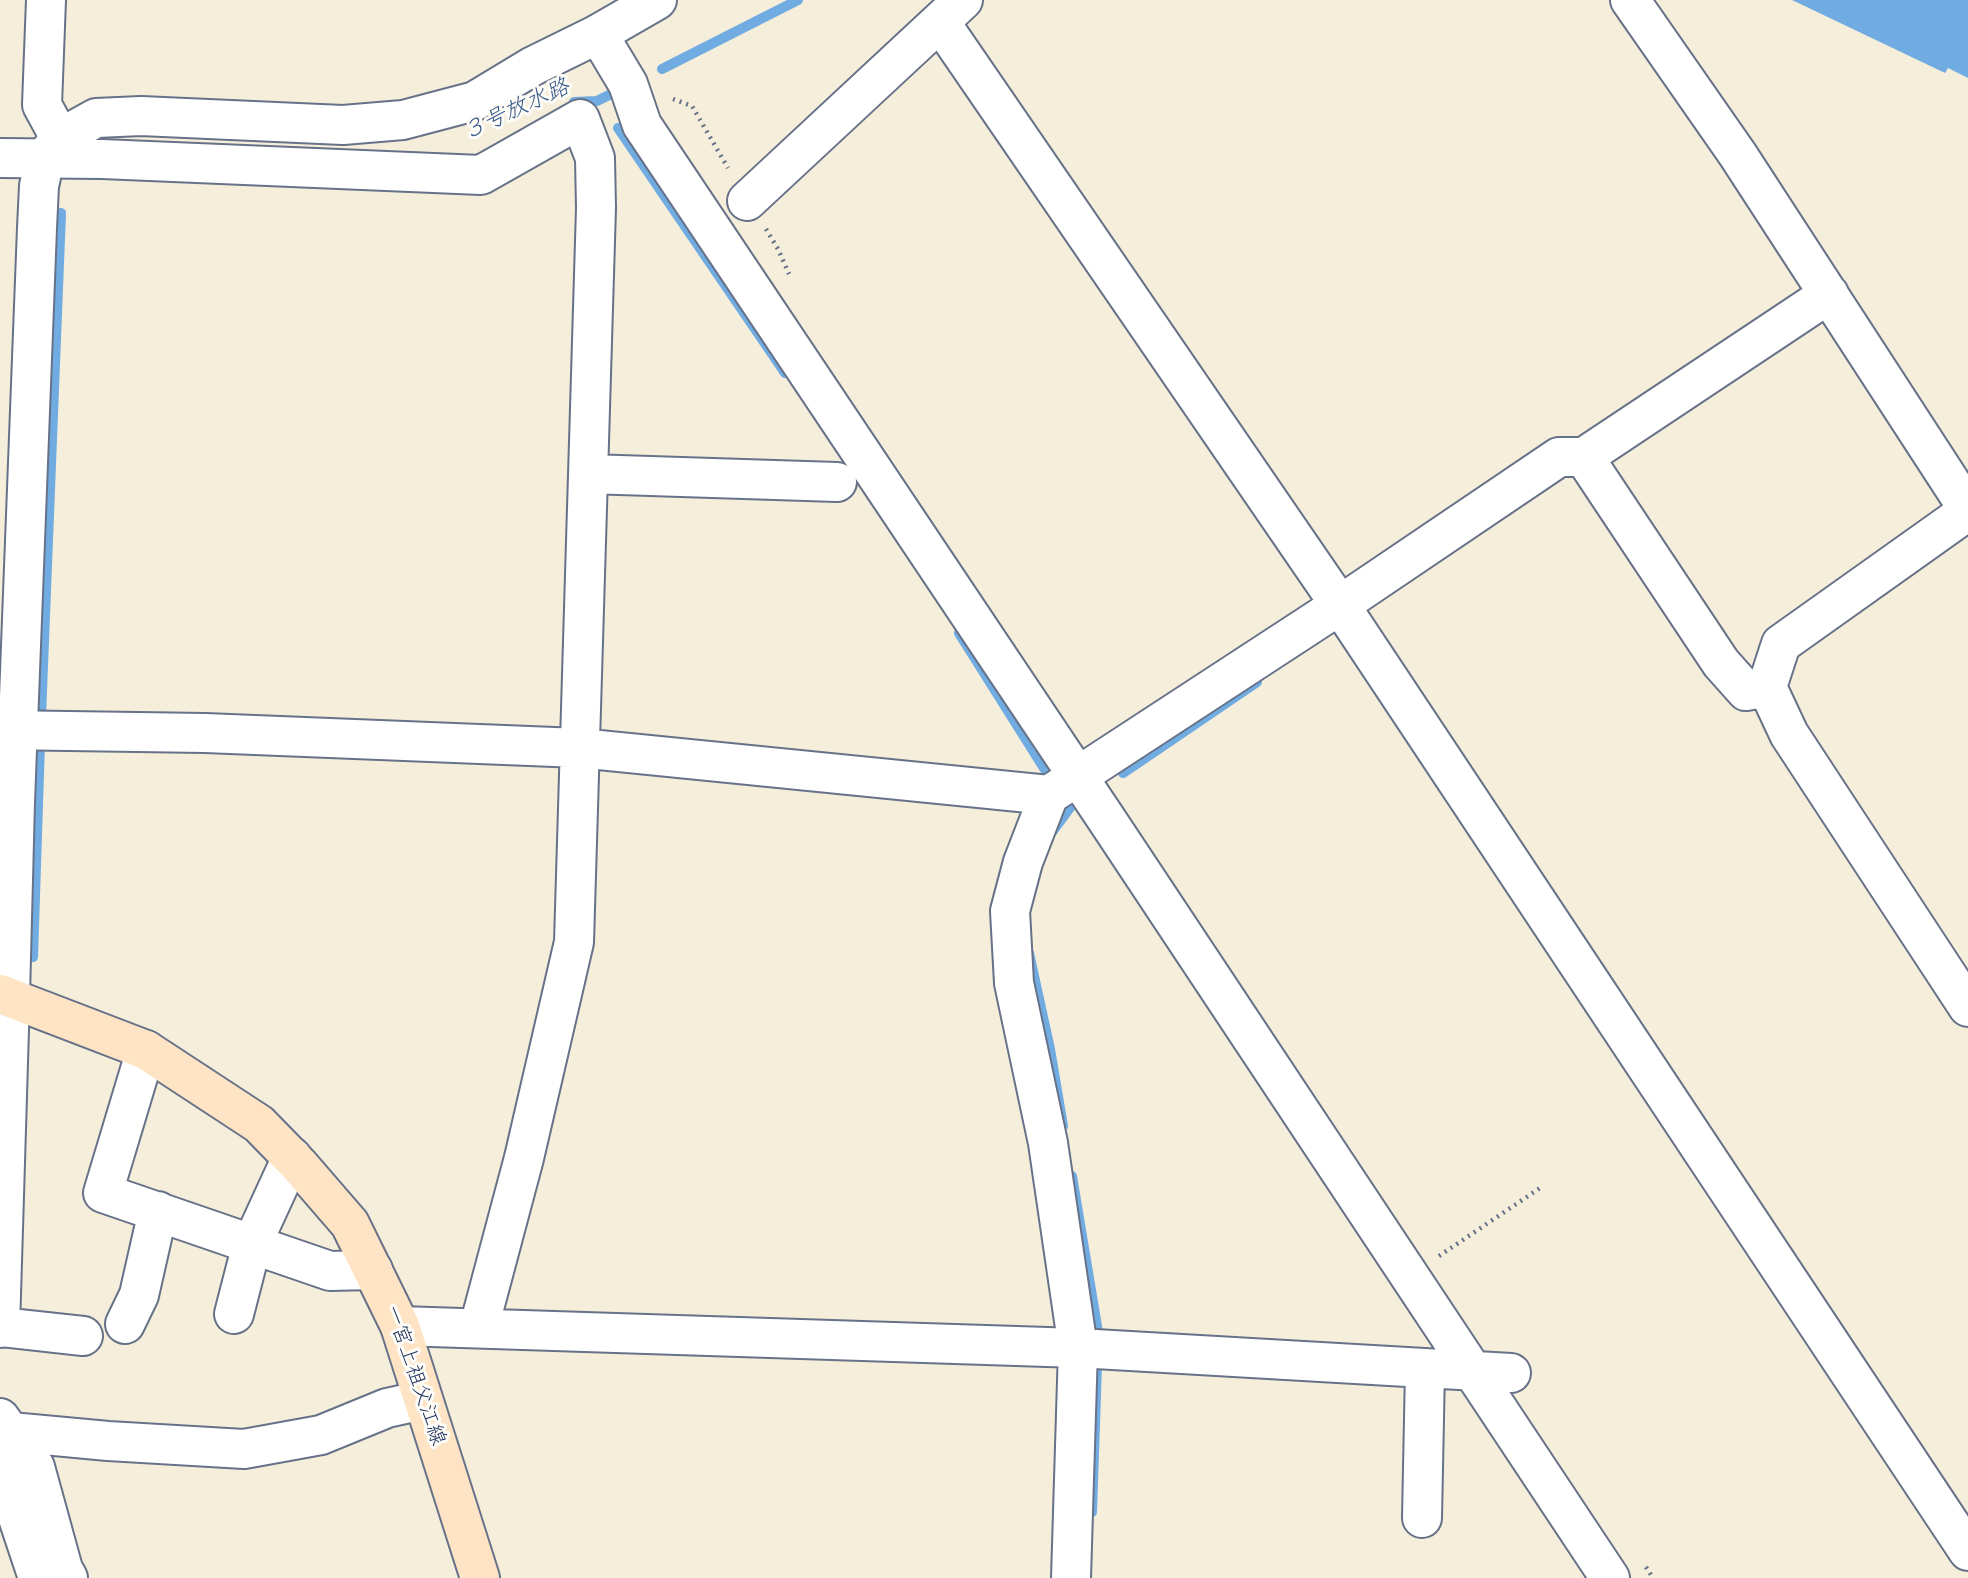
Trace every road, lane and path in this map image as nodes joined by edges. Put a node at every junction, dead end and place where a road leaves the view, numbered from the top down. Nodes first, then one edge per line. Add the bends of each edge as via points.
1 (46, 0) edge
2 (657, 0) edge
3 (1630, 0) edge
4 (952, 11) edge
5 (598, 34) junction
6 (52, 148) junction
7 (0, 158) edge
8 (747, 201) dead end
9 (1829, 295) junction
10 (1584, 457) junction
11 (588, 474) junction
12 (837, 482) dead end
13 (1968, 510) edge
14 (1340, 605) junction
15 (1767, 687) junction
16 (9, 730) edge
17 (579, 748) junction
18 (1063, 786) junction
19 (5, 995) edge
20 (1968, 1007) edge
21 (145, 1050) junction
22 (292, 1157) junction
23 (1543, 1186) dead end
24 (158, 1211) junction
25 (253, 1244) junction
26 (1433, 1259) dead end
27 (373, 1270) junction
28 (233, 1314) dead end
29 (125, 1324) dead end
30 (400, 1326) junction
31 (479, 1327) junction
32 (0, 1328) edge
33 (83, 1336) dead end
34 (1078, 1348) junction
35 (1425, 1370) junction
36 (1473, 1371) junction
37 (1511, 1373) dead end
38 (423, 1400) junction
39 (2, 1436) edge
40 (1422, 1518) dead end
41 (1968, 1552) edge
42 (37, 1578) edge
43 (68, 1578) edge
44 (480, 1578) edge
45 (1070, 1578) edge
46 (1610, 1578) edge

1 - 6 street via 42,106
2 - 5 street
3 - 9 street
4 - 8 street
4 - 14 street
5 - 6 street via 475,101 403,120 343,125 96,118
5 - 18 street via 628,84 642,125
6 - 7 street
6 - 11 street via 481,175 580,119 595,158
6 - 16 street via 39,186
9 - 10 street
9 - 13 street
10 - 14 street via 1559,457
10 - 15 street via 1721,663 1746,691
11 - 12 street
11 - 17 street
13 - 15 street via 1781,644
14 - 18 street
14 - 41 street
15 - 20 street via 1789,734
16 - 17 street
16 - 19 street
17 - 18 street
17 - 31 street via 574,942
18 - 34 street via 1023,862 1010,911 1014,983 1048,1143
18 - 36 street
19 - 21 main road, 一宮上祖父江線
19 - 32 street
21 - 22 main road, 一宮上祖父江線 via 259,1124
21 - 24 street via 103,1193
22 - 25 street
22 - 27 main road, 一宮上祖父江線 via 350,1224
23 - 26 path
24 - 25 street
24 - 29 street via 139,1295
25 - 27 street via 330,1270
25 - 28 street
27 - 30 main road, 一宮上祖父江線
30 - 31 street
30 - 38 main road, 一宮上祖父江線
31 - 34 street
32 - 33 street
34 - 35 street
34 - 45 street
35 - 36 street
35 - 40 street
36 - 37 street
36 - 46 street
38 - 39 street via 387,1408 321,1435 244,1449
38 - 44 main road, 一宮上祖父江線
39 - 42 street
39 - 43 street via 35,1467

